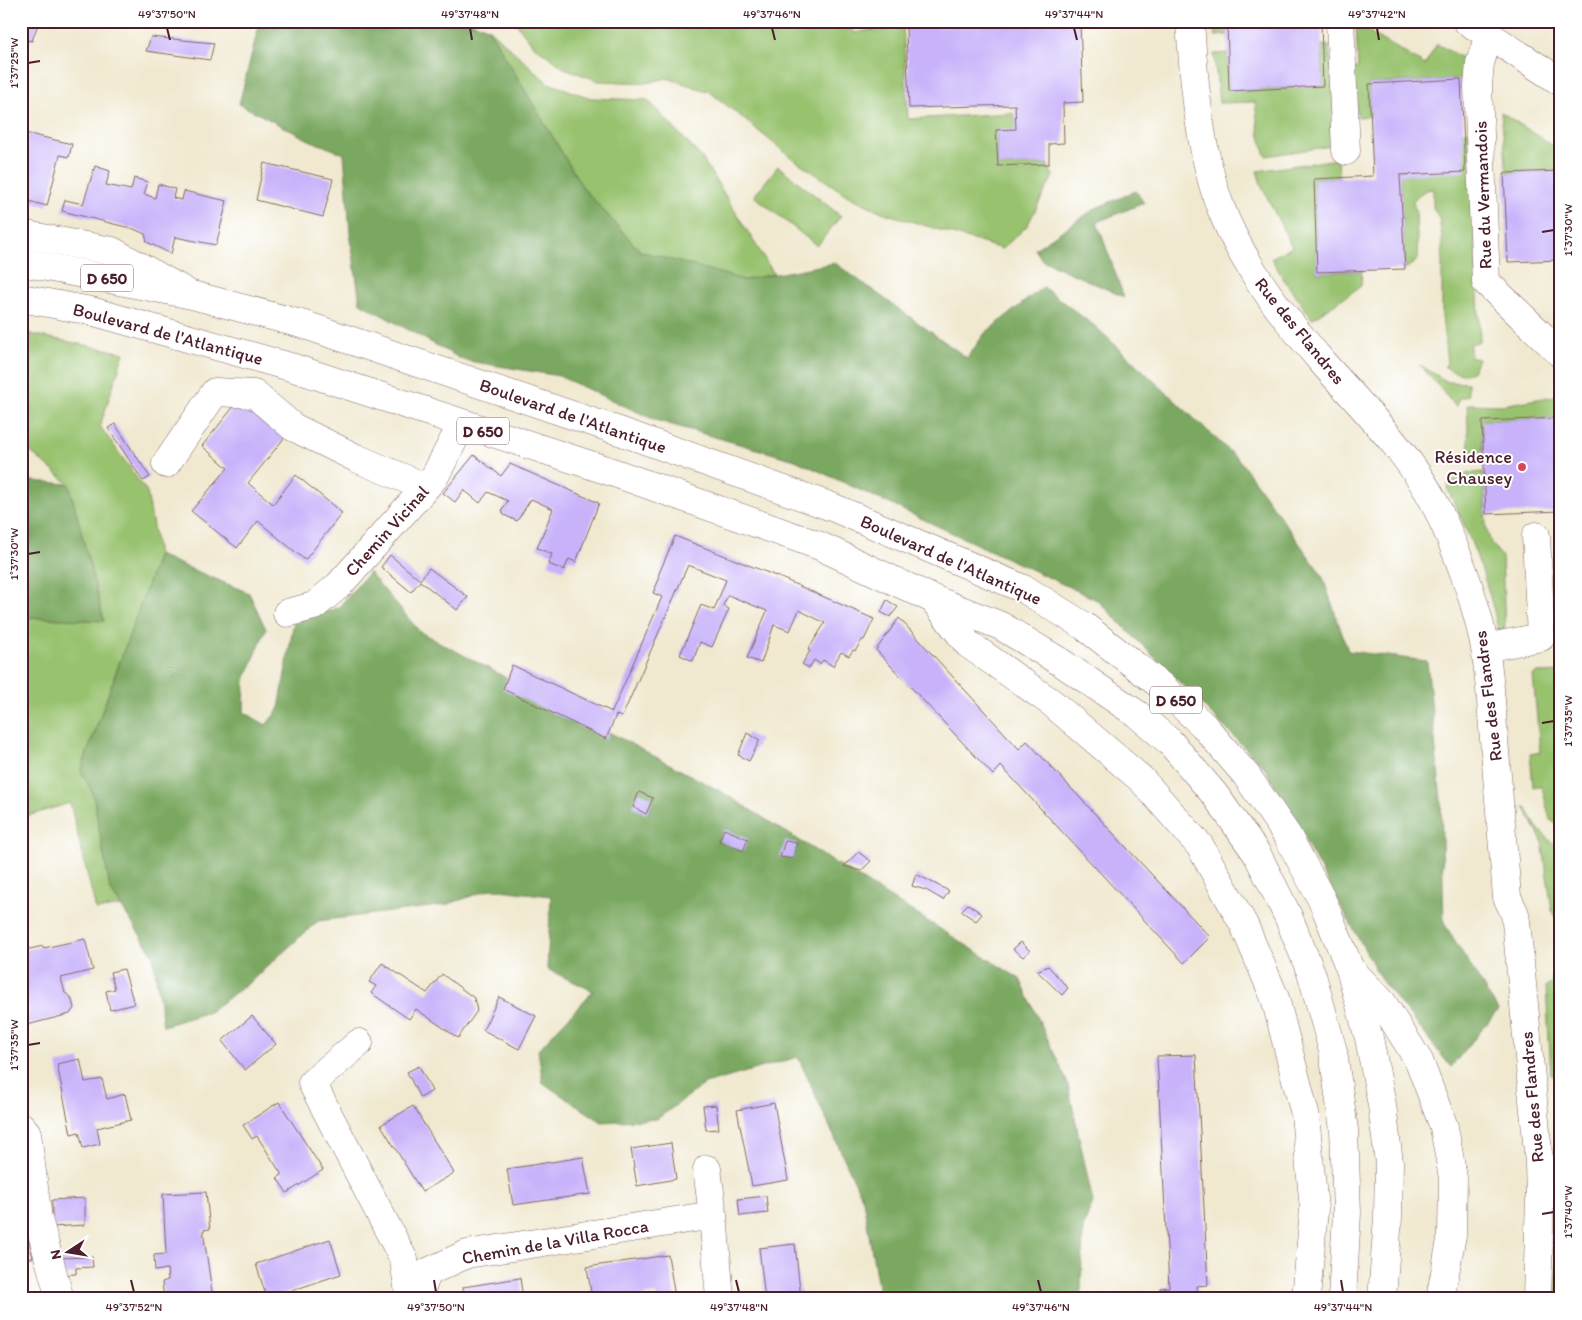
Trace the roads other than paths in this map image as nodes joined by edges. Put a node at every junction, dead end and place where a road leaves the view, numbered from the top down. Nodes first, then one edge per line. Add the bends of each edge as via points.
1 (1190, 21) edge
2 (1340, 21) edge
3 (1478, 28) edge
4 (1561, 82) edge
5 (1346, 151) dead end
6 (21, 234) edge
7 (21, 262) edge
8 (192, 295) junction
9 (21, 298) edge
10 (1561, 354) edge
11 (462, 424) junction
12 (166, 464) dead end
13 (425, 487) junction
14 (1536, 536) dead end
15 (933, 599) junction
16 (287, 613) dead end
17 (1484, 644) junction
18 (1350, 969) junction
19 (359, 1043) dead end
20 (21, 1126) edge
21 (707, 1169) dead end
22 (713, 1215) junction
23 (60, 1299) edge
24 (410, 1299) edge
25 (416, 1299) edge
26 (720, 1299) edge
27 (1306, 1299) edge
28 (1342, 1299) edge
29 (1382, 1299) edge
30 (1440, 1299) edge
31 (1537, 1299) edge

1 - 17 main road, Rue des Flandres via 1210,174 1228,226 1270,297 1411,466 1426,489 1461,567
2 - 5 main road
3 - 4 main road
3 - 10 main road, Rue du Vermandois via 1486,282
6 - 8 main road, Boulevard de l'Atlantique via 112,251
7 - 8 main road, Boulevard de l'Atlantique / D 650
8 - 18 main road, Boulevard de l'Atlantique / D 650 via 305,325 622,432 832,507 1026,590 1084,626 1159,684 1204,726 1246,775 1287,835 1322,900
9 - 11 main road, Boulevard de l'Atlantique / D 650 via 91,311 276,363
11 - 13 main road, Chemin Vicinal via 434,478
11 - 15 main road, Boulevard de l'Atlantique / D 650 via 612,472 820,546
12 - 13 main road via 215,392 254,394 293,427
13 - 16 main road, Chemin Vicinal via 339,585 314,606
14 - 17 main road via 1541,637
15 - 27 main road, Boulevard de l'Atlantique via 968,644 1052,703 1142,780 1200,846 1244,925 1275,998 1305,1114 1314,1209
15 - 28 main road, Boulevard de l'Atlantique / D 650 via 1001,626 1138,714 1170,742 1216,794 1257,854 1288,916 1312,975 1332,1051 1344,1130 1347,1213
17 - 31 main road, Rue des Flandres via 1507,897 1515,914 1539,1163
18 - 29 main road, Boulevard de l'Atlantique / D 650 via 1382,1105 1389,1164
18 - 30 main road via 1382,1002 1418,1061 1444,1127 1453,1178 1452,1235
19 - 24 main road via 312,1083 404,1260
20 - 23 main road via 27,1133 38,1219
21 - 22 main road
22 - 25 main road, Chemin de la Villa Rocca via 468,1254 428,1272
22 - 26 main road

